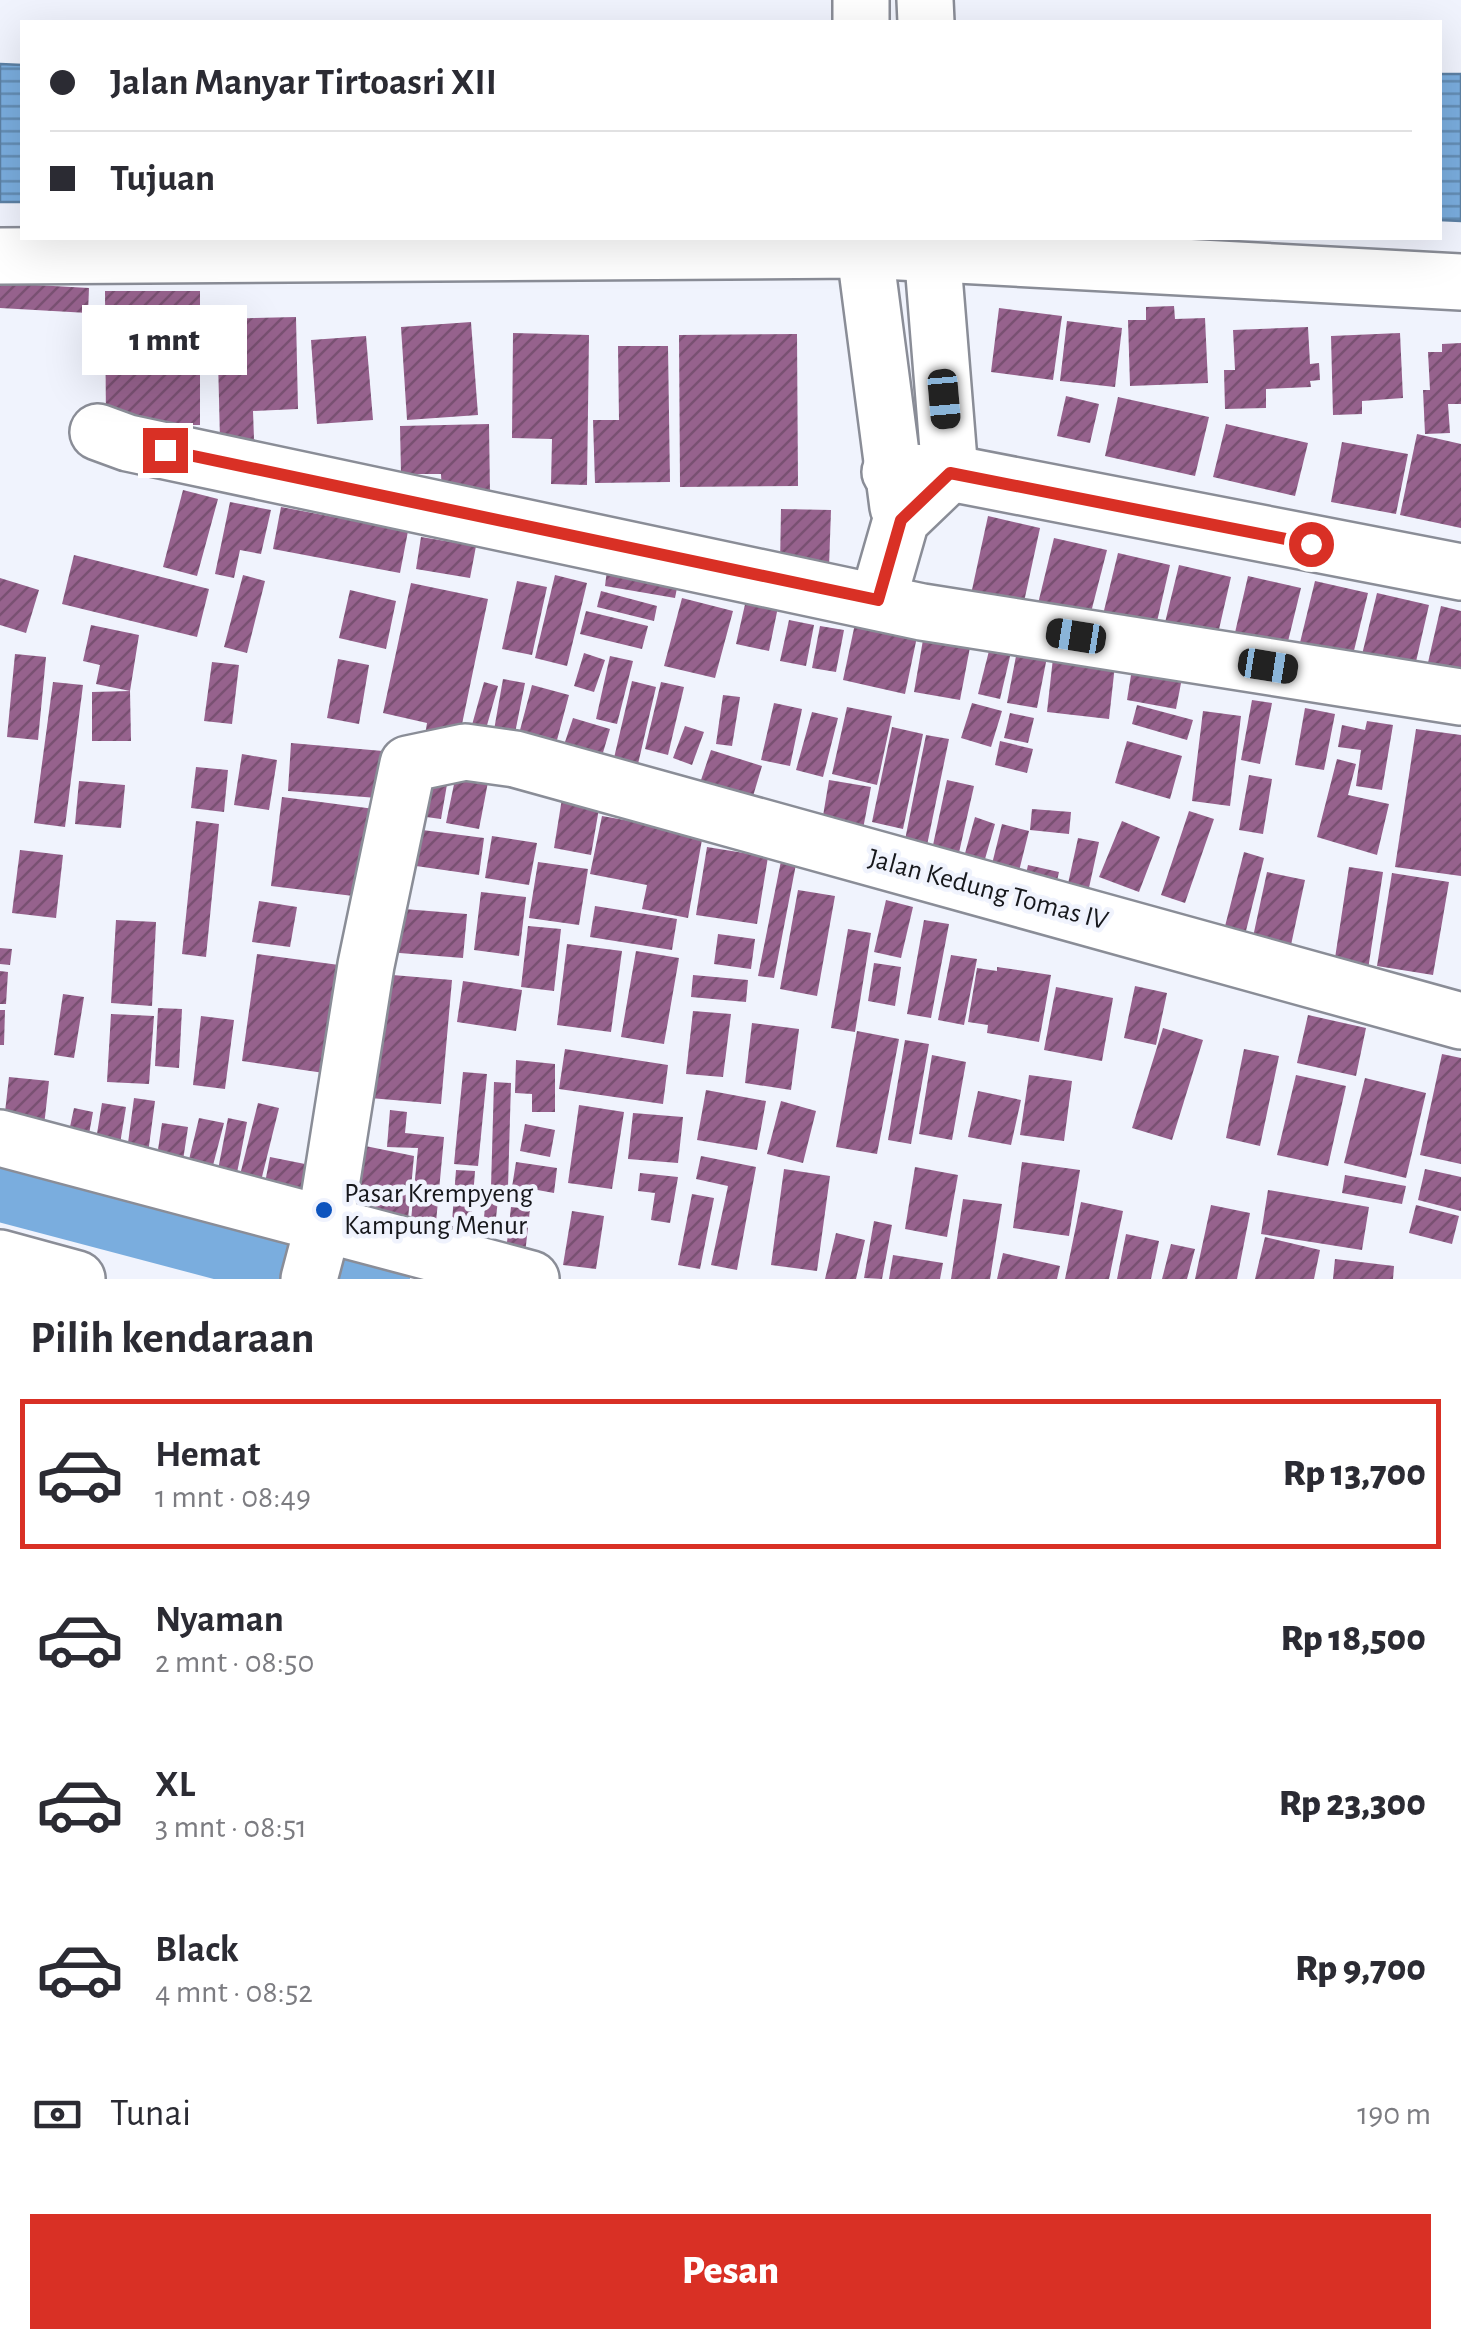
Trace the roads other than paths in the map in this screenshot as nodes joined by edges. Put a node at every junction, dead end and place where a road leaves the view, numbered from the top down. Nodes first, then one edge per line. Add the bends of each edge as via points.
1 (863, 244) edge
2 (932, 245) edge
3 (0, 256) edge
4 (1461, 282) edge
5 (98, 432) dead end
6 (950, 473) junction
7 (896, 496) junction
8 (1461, 572) edge
9 (881, 588) junction
10 (1461, 697) edge
11 (1459, 1007) edge
12 (0, 1138) edge
13 (318, 1247) edge
14 (0, 1258) edge
15 (77, 1279) edge
16 (530, 1279) edge

1 - 2 street
1 - 3 street
1 - 7 street
2 - 4 street
2 - 6 street
5 - 9 street
6 - 7 street
6 - 8 street
7 - 9 street
9 - 10 street via 942,615
11 - 13 street, Jalan Kedung Tomas IV via 465,752 408,764
12 - 13 street
13 - 16 street
14 - 15 street

